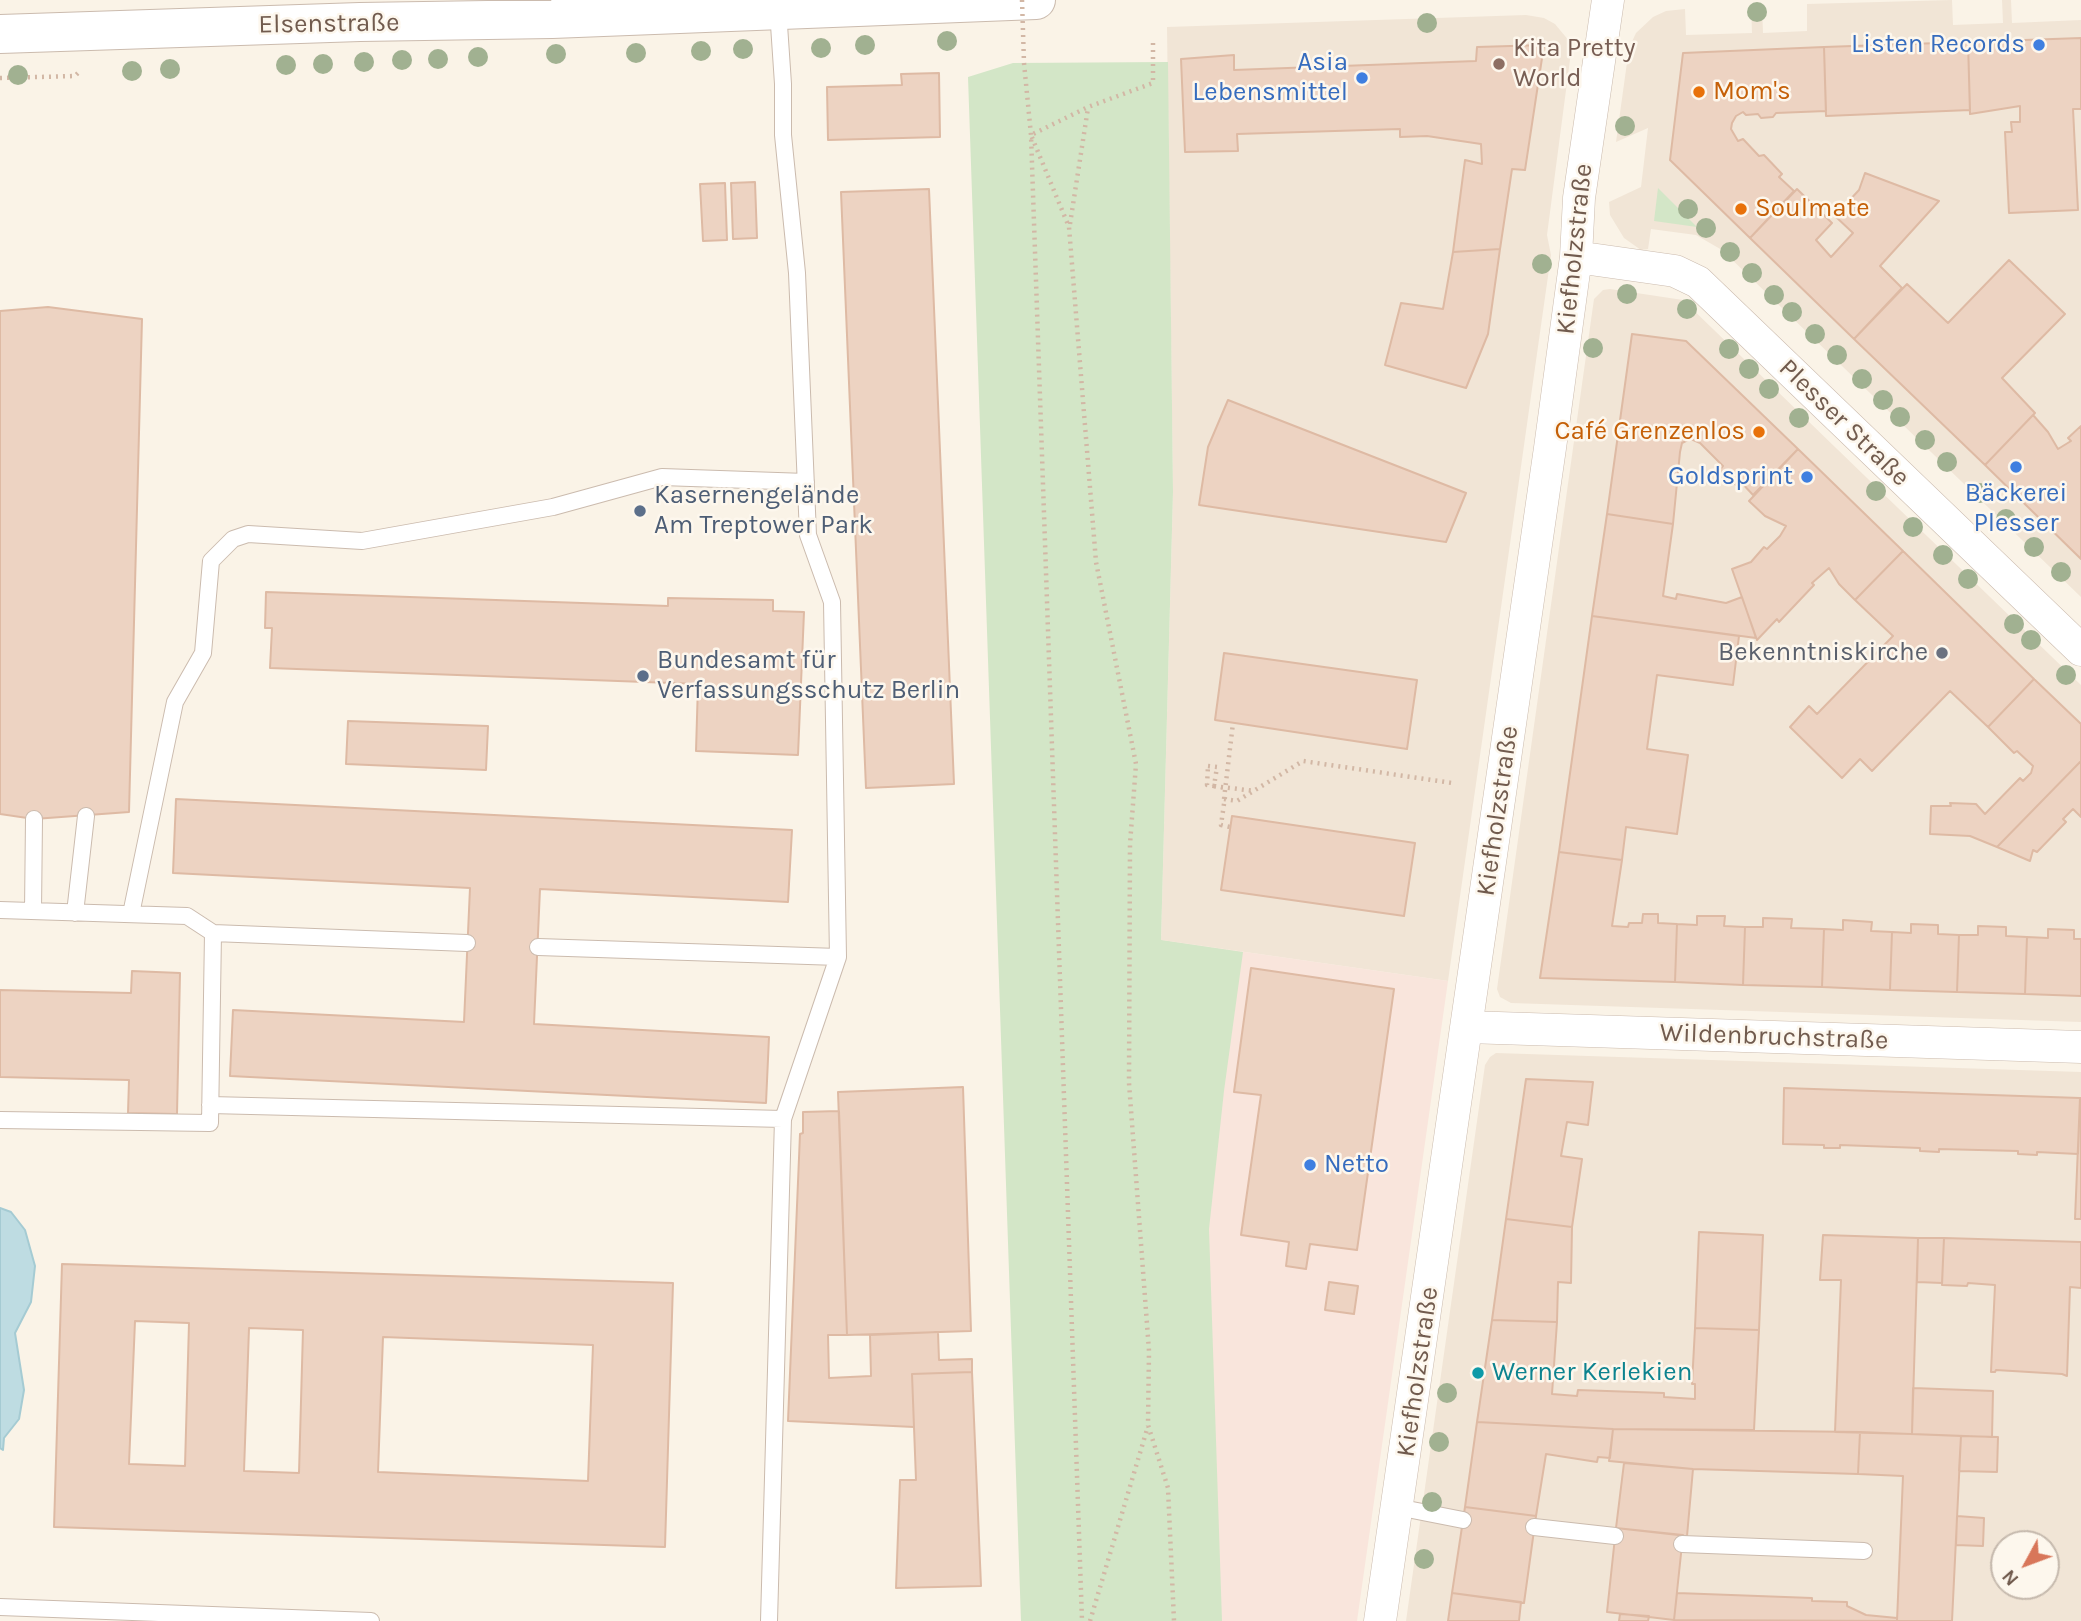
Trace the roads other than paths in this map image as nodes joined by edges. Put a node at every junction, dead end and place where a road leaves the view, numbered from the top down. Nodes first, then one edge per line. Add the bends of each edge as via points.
1 (1036, 0) edge
2 (1608, 0) edge
3 (462, 10) edge
4 (778, 10) junction
5 (0, 34) edge
6 (1576, 257) junction
7 (806, 482) junction
8 (2081, 650) edge
9 (86, 816) dead end
10 (34, 819) dead end
11 (0, 910) edge
12 (33, 911) junction
13 (75, 913) junction
14 (131, 914) junction
15 (213, 933) junction
16 (467, 943) dead end
17 (538, 947) dead end
18 (838, 957) junction
19 (1467, 1027) junction
20 (2081, 1047) edge
21 (210, 1105) junction
22 (783, 1119) junction
23 (0, 1120) edge
24 (1397, 1507) junction
25 (1463, 1520) dead end
26 (1535, 1527) dead end
27 (1615, 1536) dead end
28 (1682, 1544) dead end
29 (1864, 1551) dead end
30 (0, 1607) edge
31 (371, 1621) edge
32 (769, 1621) edge
33 (1380, 1621) edge

1 - 4 street, Elsenstraße
2 - 6 street, Kiefholzstraße via 1579,198
3 - 4 street, Elsenstraße
3 - 5 street, Elsenstraße
4 - 7 lane
6 - 8 street, Plesser Straße via 1675,271 1698,282
6 - 19 street, Kiefholzstraße
7 - 14 lane via 662,477 553,508 362,541 248,534 233,539 211,561 203,653 175,702
7 - 18 lane via 808,535 832,602
9 - 13 lane
10 - 12 lane
11 - 12 lane
12 - 13 lane
13 - 14 lane
14 - 15 lane via 187,916
15 - 16 lane
15 - 21 lane
17 - 18 lane
18 - 22 lane
19 - 20 street, Wildenbruchstraße
19 - 24 street, Kiefholzstraße
21 - 22 lane
21 - 23 lane via 210,1123
22 - 32 lane
24 - 25 lane
24 - 33 street, Kiefholzstraße
26 - 27 lane
28 - 29 lane
30 - 31 lane

